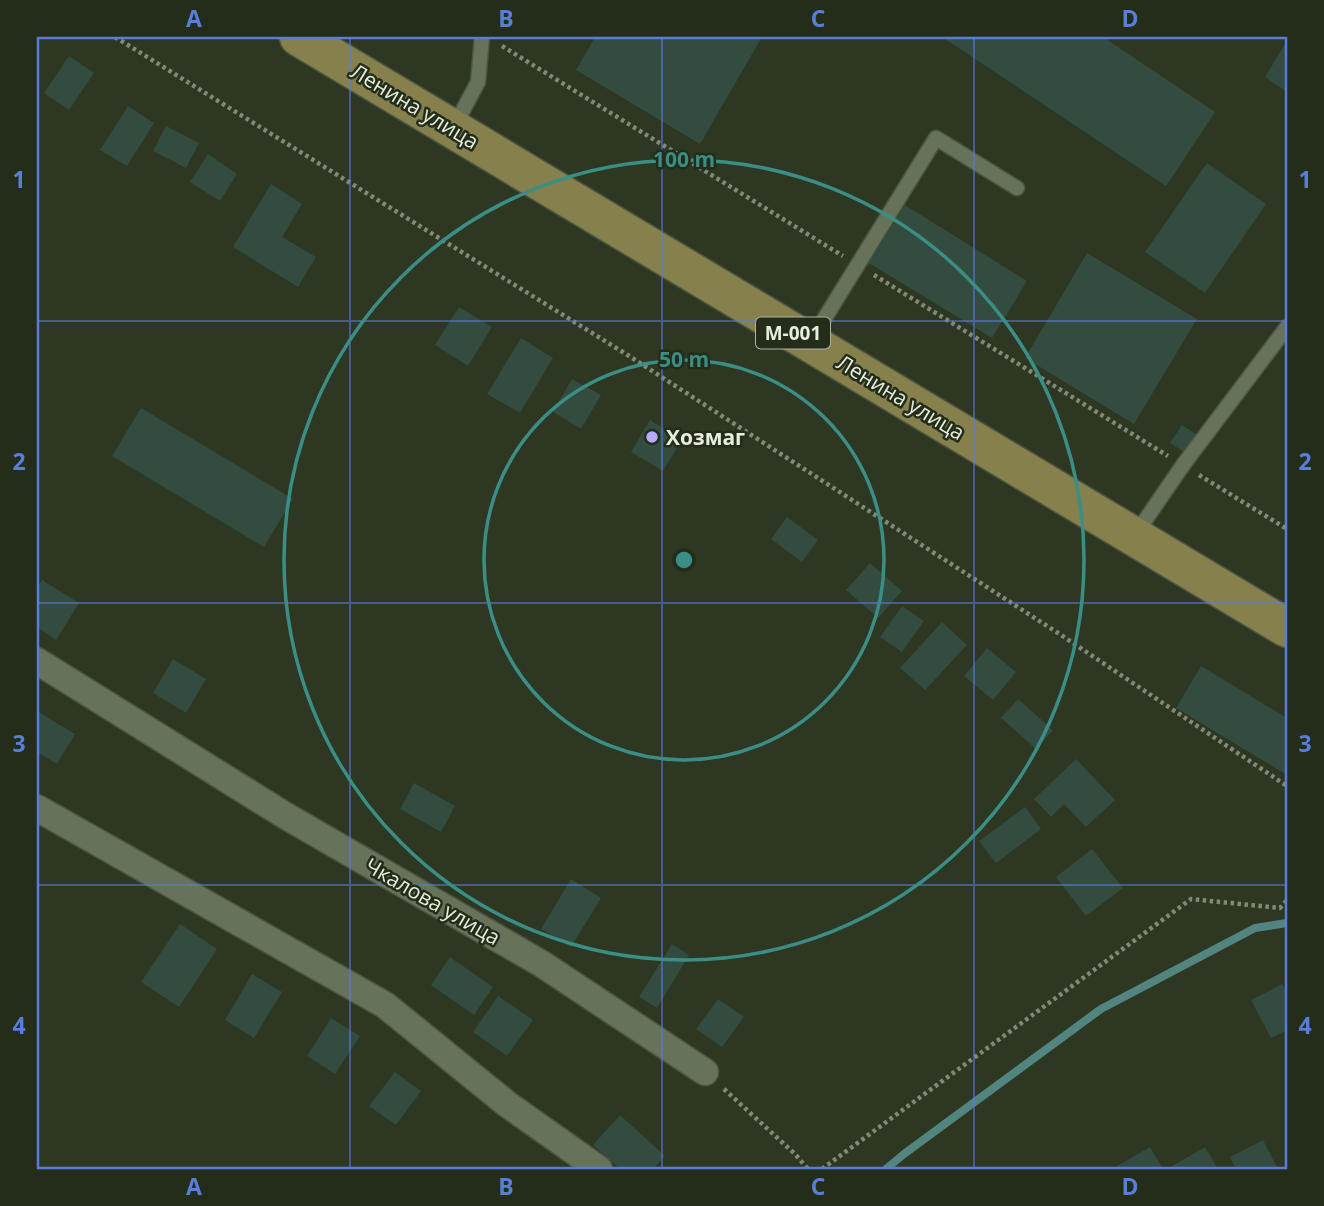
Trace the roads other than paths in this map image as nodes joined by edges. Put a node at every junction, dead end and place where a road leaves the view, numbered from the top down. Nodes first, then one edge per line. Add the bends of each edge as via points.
1 (302, 38) edge
2 (488, 39) edge
3 (453, 129) junction
4 (1017, 188) dead end
5 (1287, 327) edge
6 (810, 343) junction
7 (1134, 537) junction
8 (1287, 628) edge
9 (37, 661) edge
10 (37, 808) edge
11 (705, 1072) road end
12 (599, 1169) edge

1 - 3 main road, Ленина улица / М-001
2 - 3 lane via 478,82
3 - 6 main road, Ленина улица / М-001
4 - 6 lane via 936,138
5 - 7 lane
6 - 7 main road, Ленина улица / М-001
7 - 8 main road, Ленина улица / М-001
9 - 11 street, Чкалова улица via 286,816 542,964
10 - 12 street via 385,1004 507,1104

